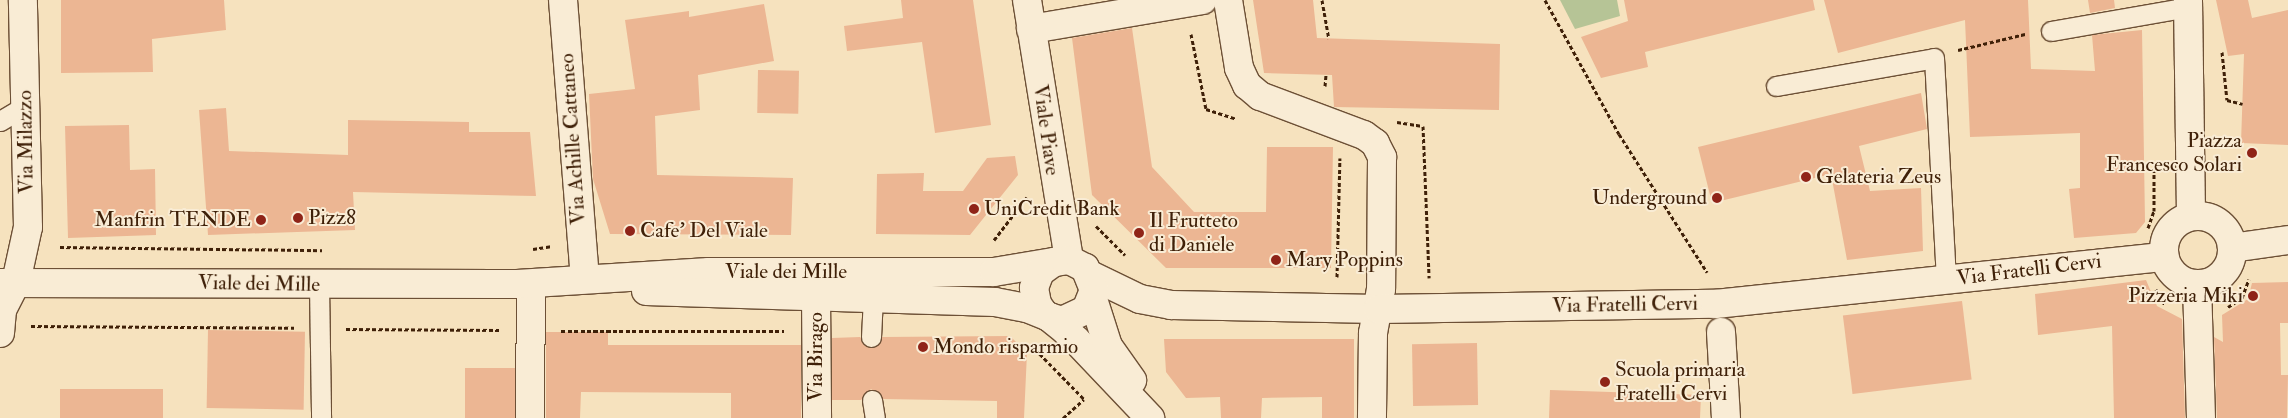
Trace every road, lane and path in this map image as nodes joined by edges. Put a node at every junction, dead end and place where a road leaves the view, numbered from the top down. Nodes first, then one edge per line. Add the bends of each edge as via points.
1 (23, 0) edge
2 (563, 0) edge
3 (1027, 0) edge
4 (1228, 0) edge
5 (1322, 0) edge
6 (1545, 0) edge
7 (1193, 2) edge
8 (2188, 4) edge
9 (1031, 29) junction
10 (2051, 31) joint
11 (1329, 38) dead end
12 (2220, 43) dead end
13 (1934, 58) junction
14 (1776, 86) dead end
15 (2243, 104) dead end
16 (25, 106) junction
17 (0, 121) edge
18 (1246, 122) dead end
19 (1340, 147) dead end
20 (2191, 216) junction
21 (580, 240) junction
22 (2288, 240) edge
23 (60, 247) dead end
24 (2232, 248) junction
25 (330, 250) dead end
26 (528, 250) dead end
27 (2165, 257) junction
28 (1076, 274) junction
29 (585, 279) junction
30 (1327, 279) dead end
31 (1946, 280) junction
32 (8, 282) edge
33 (2197, 284) junction
34 (319, 285) junction
35 (524, 285) junction
36 (816, 296) junction
37 (874, 297) junction
38 (1715, 304) junction
39 (1378, 309) junction
40 (1049, 317) junction
41 (1721, 332) joint
42 (0, 333) edge
43 (871, 337) dead end
44 (1089, 395) dead end
45 (321, 418) edge
46 (530, 418) edge
47 (817, 418) edge
48 (1063, 418) edge
49 (1150, 418) edge
50 (1159, 418) edge
51 (1372, 418) edge
52 (1726, 418) edge
53 (2201, 418) edge

1 - 16 street, Via Milazzo
2 - 21 street, Via Achille Cattaneo
3 - 9 street, Viale Piave
4 - 39 street via 1239,68 1247,85 1260,96 1375,143 1382,157
5 - 11 path
6 - 38 path via 1619,134 1706,270
7 - 9 street
7 - 18 path via 1206,109
8 - 10 lane
8 - 20 street
9 - 28 street, Viale Piave
10 - 13 path
12 - 15 path via 2227,100
13 - 14 lane
13 - 31 lane
16 - 17 lane
16 - 32 street, Via Milazzo via 28,227
19 - 30 path via 1337,279
20 - 24 street via 2217,222
20 - 27 street via 2171,229
21 - 26 path
21 - 29 street, Via Achille Cattaneo
22 - 24 street
23 - 25 path
24 - 33 street via 2226,269
27 - 31 street, Via Fratelli Cervi
27 - 33 street via 2176,276
28 - 29 street, Viale dei Mille via 709,272
28 - 39 street, Via Fratelli Cervi via 1140,299 1171,305
28 - 40 street, Viale dei Mille via 1075,318
28 - 40 street via 1040,272 1034,288 1037,304
28 - 50 street, Viale Piave via 1108,346
29 - 35 street, Viale dei Mille
31 - 38 street, Via Fratelli Cervi
32 - 34 street, Viale dei Mille
32 - 42 street, Via Milazzo
33 - 53 street
34 - 35 street, Viale dei Mille
34 - 45 lane
35 - 36 street, Viale dei Mille
35 - 46 street
36 - 37 street, Viale dei Mille
36 - 47 street, Via Birago
37 - 40 street, Viale dei Mille via 996,302
37 - 43 lane
38 - 39 street, Via Fratelli Cervi
38 - 41 lane
39 - 51 street via 1373,333
40 - 49 street
41 - 52 street
44 - 48 path

